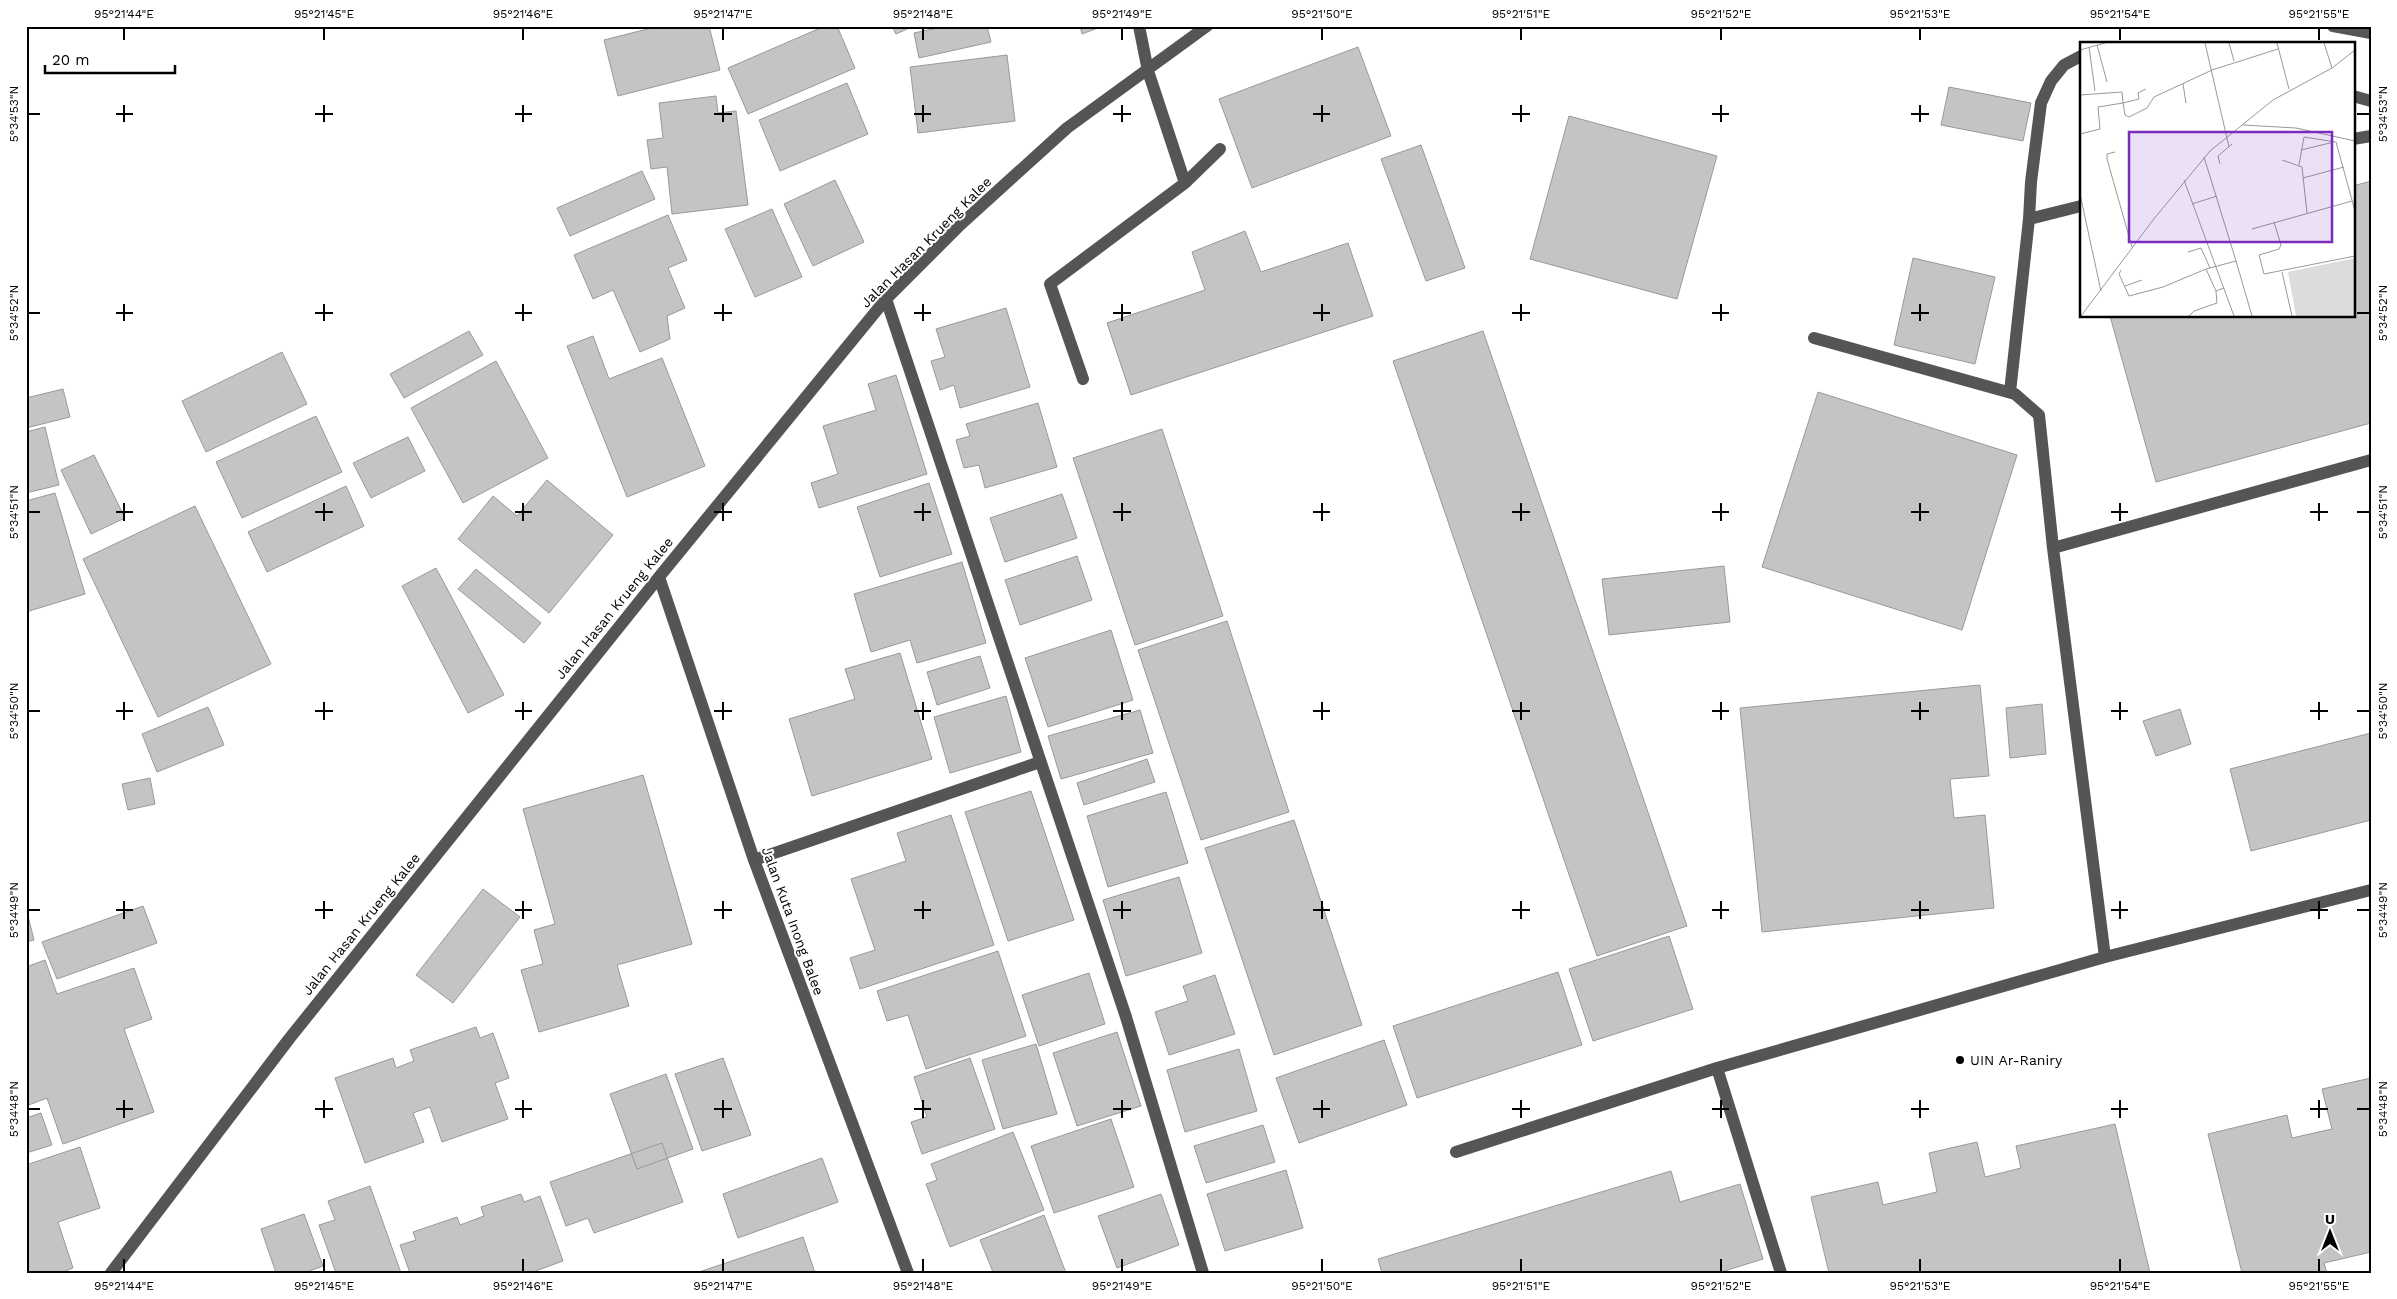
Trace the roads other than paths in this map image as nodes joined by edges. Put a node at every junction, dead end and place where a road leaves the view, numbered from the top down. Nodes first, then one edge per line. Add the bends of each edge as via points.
1 (1139, 26) edge
2 (1207, 26) edge
3 (2333, 26) edge
4 (2371, 33) edge
5 (2080, 57) edge
6 (1148, 71) junction
7 (2354, 96) edge
8 (2371, 101) edge
9 (2371, 136) edge
10 (2354, 139) edge
11 (1220, 148) dead end
12 (1185, 183) junction
13 (2080, 206) edge
14 (2029, 219) junction
15 (886, 299) junction
16 (1814, 338) dead end
17 (1083, 379) dead end
18 (2010, 392) junction
19 (2371, 460) edge
20 (2053, 548) junction
21 (659, 576) junction
22 (1040, 762) junction
23 (754, 860) junction
24 (2371, 890) edge
25 (2105, 957) junction
26 (1717, 1068) junction
27 (1456, 1152) dead end
28 (111, 1273) edge
29 (908, 1273) edge
30 (1203, 1273) edge
31 (1781, 1273) edge

1 - 6 street
2 - 6 street, Jalan Hasan Krueng Kalee
3 - 4 street
5 - 14 street via 2064,65 2051,81 2041,103 2030,182
6 - 12 street
6 - 15 street, Jalan Hasan Krueng Kalee via 1067,128 960,225
7 - 8 street
9 - 10 street
11 - 12 street
12 - 17 street via 1050,284
13 - 14 street
14 - 18 street
15 - 21 street, Jalan Hasan Krueng Kalee
15 - 22 street
16 - 18 street
18 - 20 street via 2039,415
19 - 20 street
20 - 25 street
21 - 23 street, Jalan Kuta Inong Balee
21 - 28 street, Jalan Hasan Krueng Kalee via 289,1039
22 - 23 street
22 - 30 street via 1126,1017
23 - 29 street, Jalan Kuta Inong Balee
24 - 25 street
25 - 26 street
26 - 27 street
26 - 31 street

